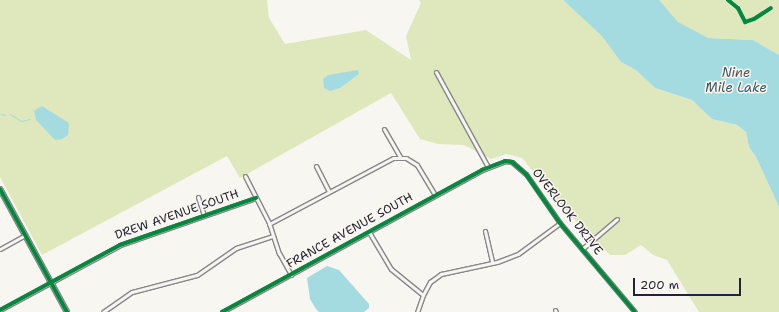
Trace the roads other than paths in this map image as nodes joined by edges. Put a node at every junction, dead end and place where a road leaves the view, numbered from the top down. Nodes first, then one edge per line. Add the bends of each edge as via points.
1 (436, 72) dead end
2 (384, 128) dead end
3 (400, 157) junction
4 (316, 166) dead end
5 (488, 167) junction
6 (245, 176) dead end
7 (0, 189) edge
8 (329, 191) junction
9 (435, 195) junction
10 (198, 197) dead end
11 (256, 198) junction
12 (204, 215) junction
13 (617, 219) dead end
14 (560, 223) junction
15 (269, 224) junction
16 (485, 231) dead end
17 (368, 232) junction
18 (25, 235) junction
19 (273, 236) junction
20 (0, 249) edge
21 (582, 249) junction
22 (492, 262) junction
23 (291, 275) junction
24 (51, 282) junction
25 (423, 296) junction
26 (0, 310) edge
27 (67, 312) edge
28 (104, 312) edge
29 (222, 312) edge
30 (417, 312) edge
31 (635, 312) edge

1 - 5 street
2 - 3 street
3 - 8 street via 387,160
3 - 9 street via 417,165
4 - 8 street
5 - 9 street, FRANCE AVENUE SOUTH
5 - 14 street, OVERLOOK DRIVE via 505,161 518,167 532,182
6 - 11 street
7 - 18 street
8 - 15 street
9 - 17 street, FRANCE AVENUE SOUTH
10 - 12 street
11 - 12 street, DREW AVENUE SOUTH
11 - 15 street
12 - 24 street, DREW AVENUE SOUTH via 120,245
13 - 21 street
14 - 21 street, OVERLOOK DRIVE
14 - 22 street via 527,249
15 - 19 street
16 - 22 street
17 - 23 street, FRANCE AVENUE SOUTH
17 - 25 street via 390,269
18 - 20 street
18 - 24 street
19 - 23 street
19 - 28 street via 236,248 197,275 132,292
21 - 31 street, OVERLOOK DRIVE
22 - 25 street via 441,274 430,282
23 - 29 street, FRANCE AVENUE SOUTH
24 - 26 street, DREW AVENUE SOUTH
24 - 27 street
25 - 30 street

